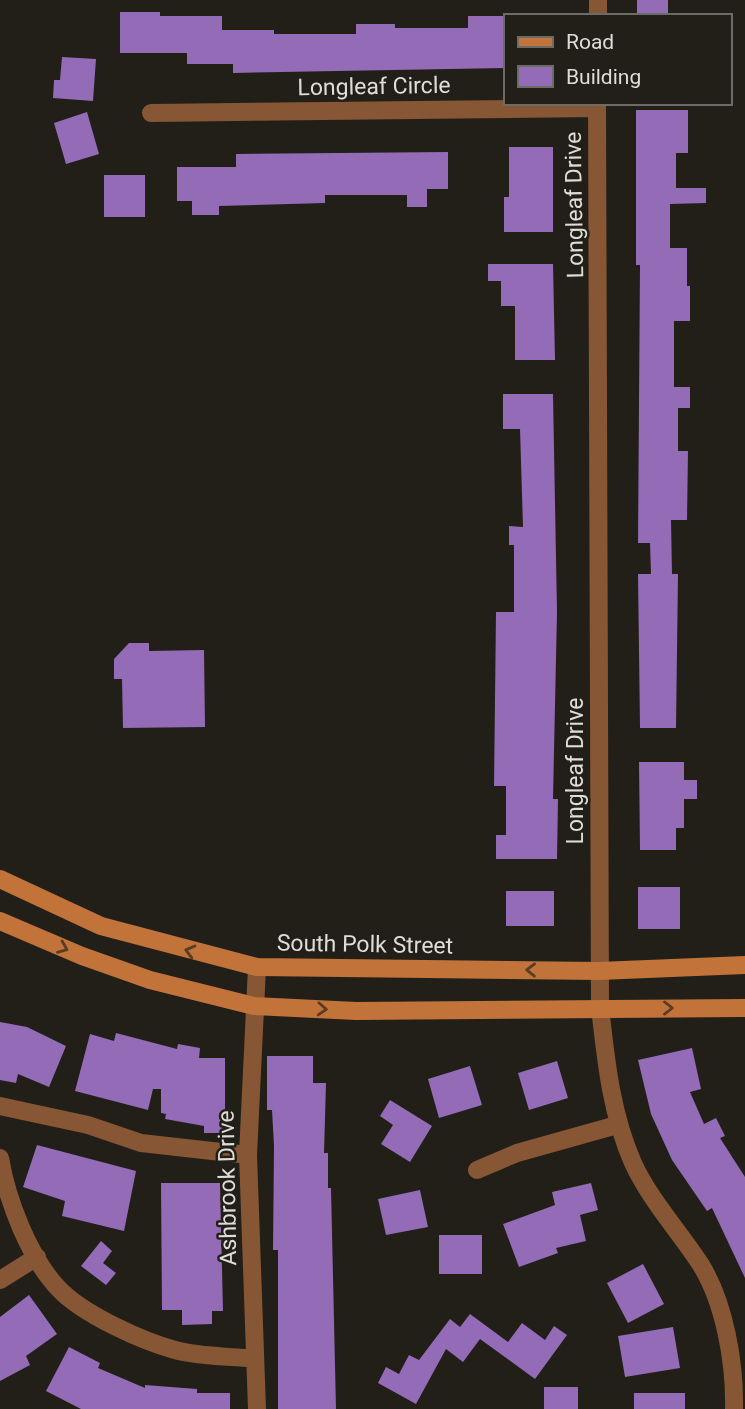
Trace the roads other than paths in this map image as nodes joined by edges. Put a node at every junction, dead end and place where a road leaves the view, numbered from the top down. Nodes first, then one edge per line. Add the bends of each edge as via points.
1 (597, 105) edge
2 (151, 113) dead end
3 (0, 879) edge
4 (0, 921) edge
5 (745, 965) edge
6 (257, 967) junction
7 (599, 971) junction
8 (254, 1006) junction
9 (600, 1007) junction
10 (745, 1008) edge
11 (0, 1112) edge
12 (617, 1125) junction
13 (248, 1155) junction
14 (0, 1158) edge
15 (477, 1170) dead end
16 (37, 1258) junction
17 (0, 1280) edge
18 (255, 1359) junction
19 (257, 1409) edge
20 (734, 1409) edge

1 - 2 street, Longleaf Circle
1 - 7 street, Longleaf Drive
6 -> 3 main road, South Polk Street via 101,926
4 -> 8 main road via 150,980
5 - 7 main road, South Polk Street
7 -> 6 main road, South Polk Street
6 - 8 street, Ashbrook Drive
7 - 9 street, Longleaf Drive
8 -> 9 main road via 356,1011
8 - 13 street, Ashbrook Drive
9 -> 10 main road
9 - 12 street, Longleaf Drive
11 - 13 street via 88,1125 141,1143
12 - 15 street via 517,1153
12 - 20 street, Longleaf Drive via 635,1166 703,1268 720,1312 734,1380
13 - 18 street, Ashbrook Drive
14 - 16 street via 6,1194
16 - 17 street
16 - 18 street via 59,1289 114,1326 176,1350
18 - 19 street, Ashbrook Drive

